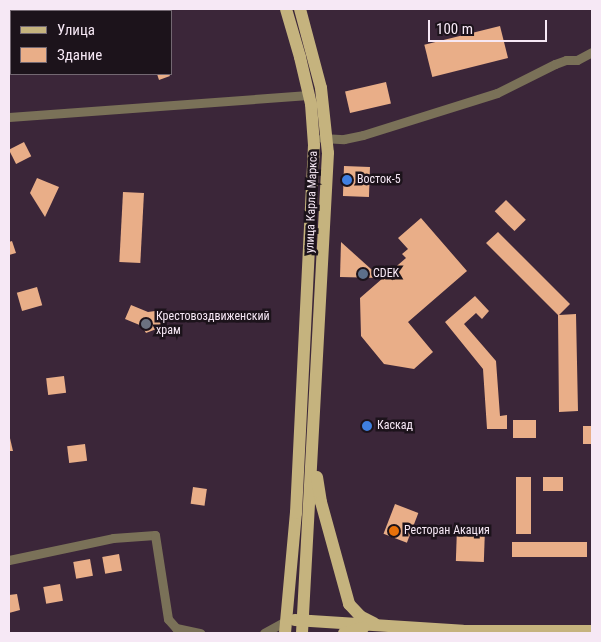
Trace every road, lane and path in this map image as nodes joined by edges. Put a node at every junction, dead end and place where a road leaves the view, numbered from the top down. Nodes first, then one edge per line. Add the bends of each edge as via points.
1 (286, 9) edge
2 (300, 9) edge
3 (592, 52) edge
4 (308, 95) junction
5 (9, 117) edge
6 (327, 137) junction
7 (314, 138) junction
8 (313, 457) junction
9 (9, 560) edge
10 (303, 620) junction
11 (378, 626) junction
12 (285, 627) edge
13 (592, 631) edge
14 (200, 633) edge
15 (264, 633) edge
16 (302, 633) edge
17 (344, 633) edge

1 - 4 main road, улица Карла Маркса
2 - 6 main road, улица Карла Маркса via 321,88
3 - 6 street via 577,60 555,64 497,93 363,135 344,139
4 - 5 street
4 - 7 main road, улица Карла Маркса
6 - 7 street
6 - 8 main road, улица Карла Маркса
7 - 12 main road, улица Карла Маркса via 296,513
8 - 10 main road
8 - 11 main road via 321,502 349,604 360,616
9 - 14 street via 113,538 155,535 168,619 176,628
10 - 11 main road
10 - 12 main road
10 - 16 main road
11 - 13 main road via 463,631
11 - 17 main road
12 - 15 street

